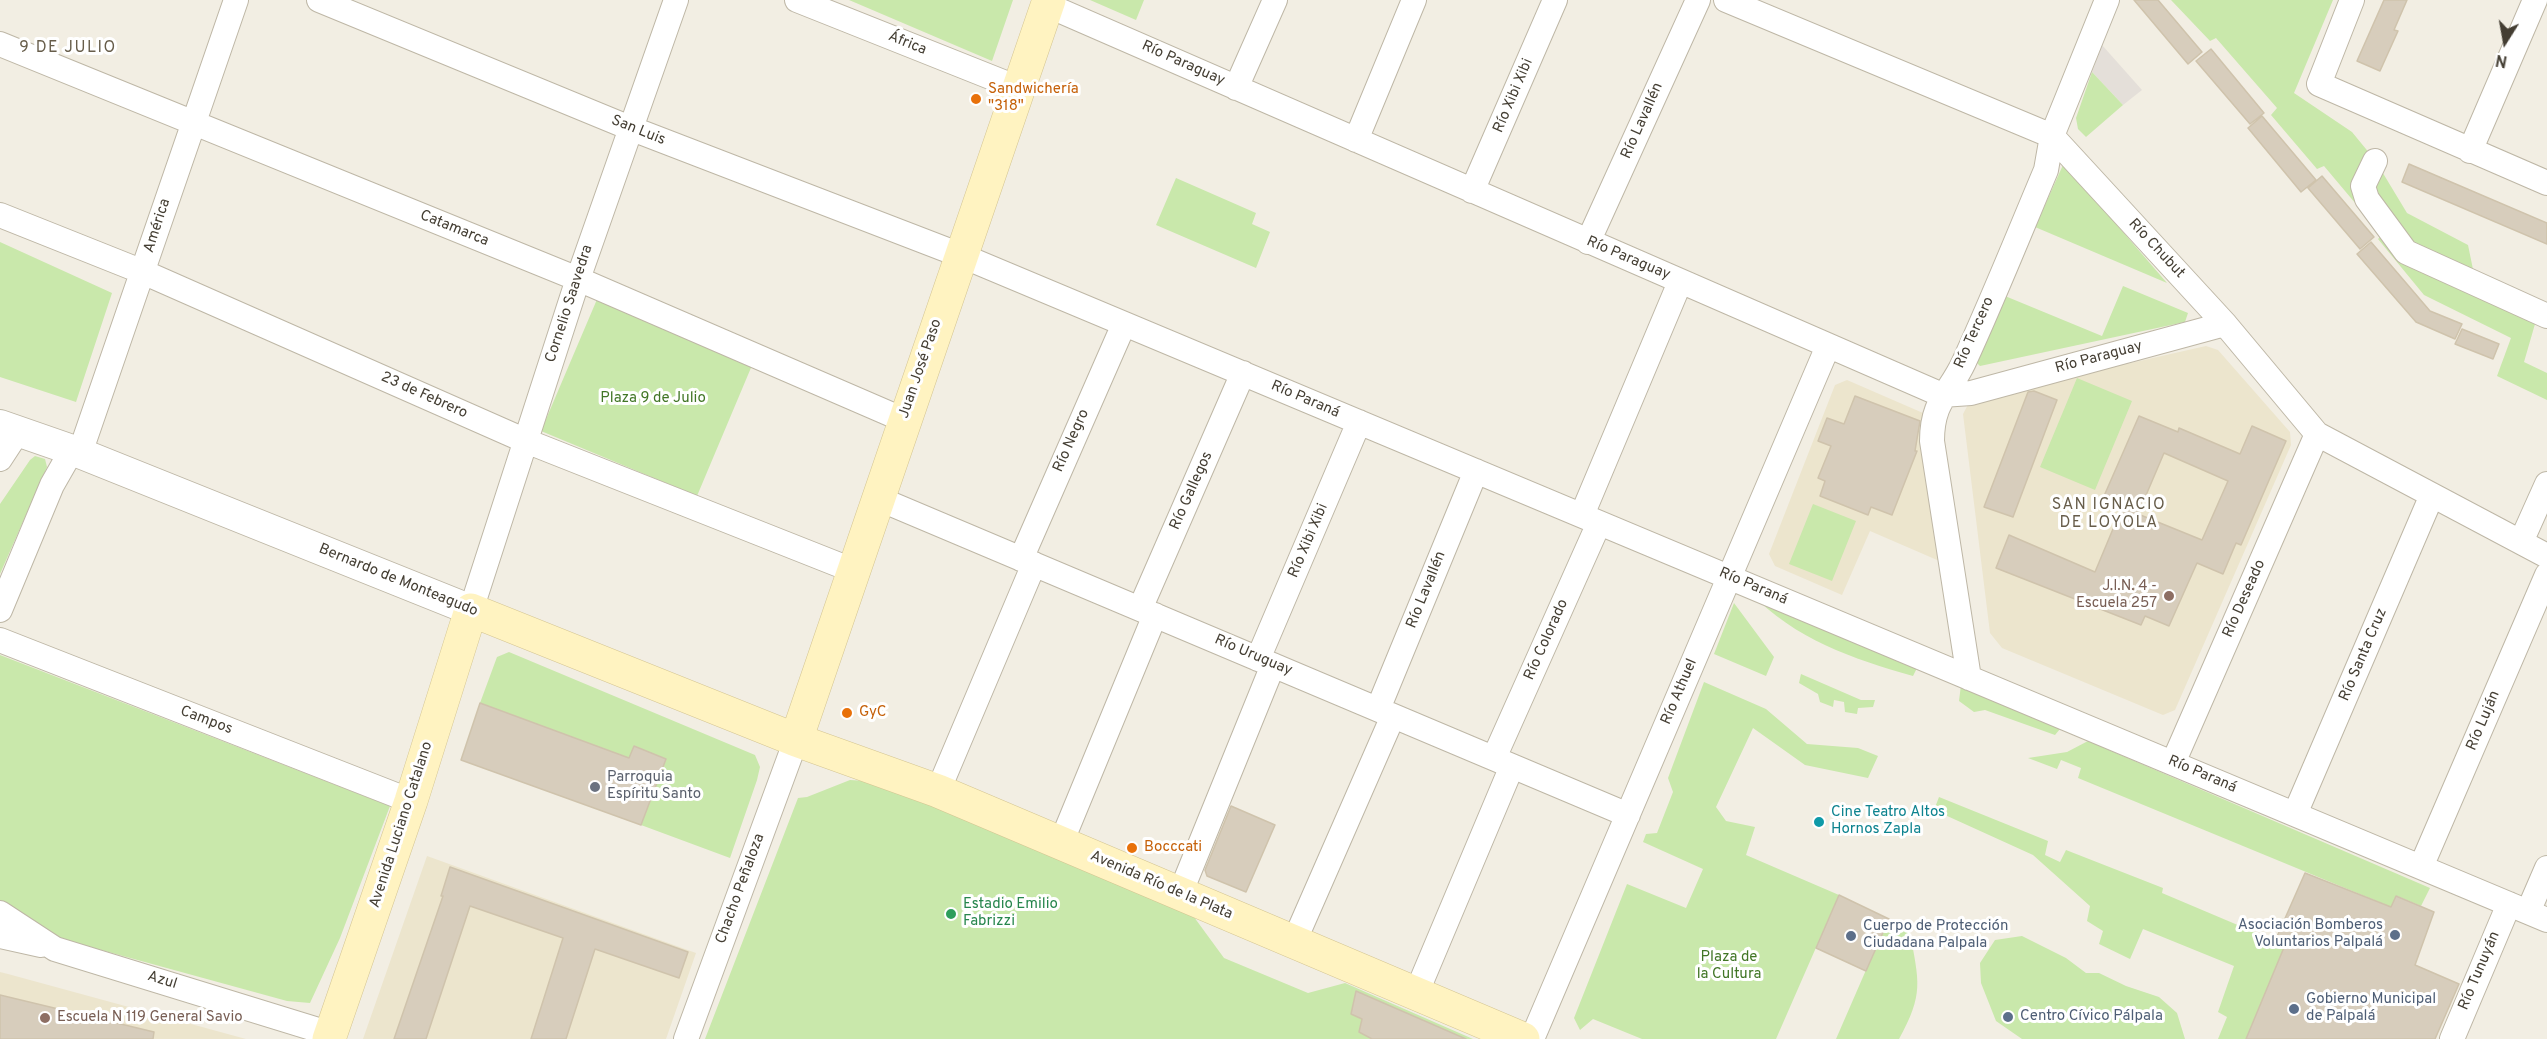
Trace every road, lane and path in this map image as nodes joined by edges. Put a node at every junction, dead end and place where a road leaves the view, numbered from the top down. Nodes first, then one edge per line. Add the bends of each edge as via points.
1 (236, 0) edge
2 (320, 0) edge
3 (676, 0) edge
4 (797, 0) edge
5 (1275, 0) edge
6 (1414, 0) edge
7 (1555, 0) edge
8 (1698, 0) edge
9 (1726, 0) edge
10 (2107, 0) edge
11 (2352, 0) edge
12 (2535, 0) edge
13 (1048, 3) edge
14 (0, 44) edge
15 (1018, 88) junction
16 (1236, 88) junction
17 (192, 123) junction
18 (630, 128) junction
19 (2052, 136) junction
20 (1356, 140) junction
21 (2470, 151) junction
22 (2375, 161) dead end
23 (2547, 183) edge
24 (1472, 191) junction
25 (0, 215) edge
26 (1588, 242) junction
27 (960, 255) junction
28 (142, 272) junction
29 (578, 279) junction
30 (1680, 282) junction
31 (2547, 316) edge
32 (1124, 324) junction
33 (2225, 324) junction
34 (1828, 346) junction
35 (1243, 374) junction
36 (1942, 395) junction
37 (904, 420) junction
38 (1359, 422) junction
39 (9, 429) edge
40 (2317, 434) junction
41 (526, 441) junction
42 (76, 452) junction
43 (0, 459) edge
44 (1476, 471) junction
45 (2547, 484) edge
46 (2432, 495) junction
47 (877, 498) junction
48 (1591, 519) junction
49 (2521, 542) junction
50 (2547, 556) edge
51 (1028, 561) junction
52 (852, 570) junction
53 (2547, 575) edge
54 (1729, 577) junction
55 (0, 610) edge
56 (471, 610) junction
57 (1147, 612) junction
58 (0, 640) edge
59 (1266, 662) junction
60 (1969, 678) junction
61 (1385, 712) junction
62 (796, 740) junction
63 (1503, 762) junction
64 (2173, 764) junction
65 (938, 791) junction
66 (411, 801) junction
67 (2295, 814) junction
68 (1628, 815) junction
69 (1061, 843) junction
70 (2421, 867) junction
71 (2547, 868) edge
72 (1180, 894) junction
73 (2528, 912) edge
74 (0, 913) edge
75 (0, 936) edge
76 (1294, 942) junction
77 (55, 949) junction
78 (1416, 994) junction
79 (330, 1037) edge
80 (686, 1039) edge
81 (1523, 1039) edge
82 (1532, 1039) edge
83 (2452, 1039) edge

1 - 17 street, América
2 - 18 street, San Luis
3 - 18 street, Cornelio Saavedra
4 - 15 street, África
5 - 16 street
6 - 20 street
7 - 24 street, Río Xibi Xibi
8 - 26 street, Río Lavallén
9 - 19 street, Río Chubut
10 - 19 street, Río Tercero
11 - 21 street via 2319,84
12 - 21 street
13 - 15 main road, Juan José Paso
13 - 16 street, Río Paraguay
14 - 17 street, Catamarca
15 - 27 main road, Juan José Paso
16 - 20 street, Río Paraguay
17 - 28 street, América
17 - 29 street, Catamarca
18 - 27 street, San Luis
18 - 29 street, Cornelio Saavedra
19 - 33 street, Río Chubut
19 - 36 street, Río Tercero via 2046,170 1963,365
20 - 24 street, Río Paraguay
21 - 23 street
22 - 31 street via 2363,186 2367,199 2406,252
24 - 26 street, Río Paraguay
25 - 28 street, 23 de Febrero
26 - 30 street, Río Paraguay
27 - 32 street, Río Paraná
27 - 37 main road, Juan José Paso
28 - 41 street, 23 de Febrero
28 - 42 street, América
29 - 37 street, Catamarca
29 - 41 street, Cornelio Saavedra
30 - 34 street, Río Paraguay
30 - 48 street, Río Colorado
32 - 35 street, Río Paraná
32 - 51 street, Río Negro
33 - 36 street, Río Paraguay via 1971,393
33 - 40 street, Río Chubut
34 - 36 street, Río Paraguay
34 - 54 street, Río Athuel
35 - 38 street, Río Paraná
35 - 57 street, Río Gallegos
36 - 60 street, Río Tercero via 1932,420 1932,441
37 - 47 main road, Juan José Paso
38 - 44 street, Río Paraná
38 - 59 street, Río Xibi Xibi
39 - 42 street, Bernardo de Monteagudo
39 - 43 street
40 - 46 street, Río Chubut
40 - 64 street, Río Deseado
41 - 52 street, 23 de Febrero
41 - 56 street, Cornelio Saavedra
42 - 55 street, América via 52,485
42 - 56 street, Bernardo de Monteagudo
44 - 48 street, Río Paraná
44 - 61 street, Río Lavallén
45 - 49 street
46 - 49 street, Río Chubut
46 - 67 street, Río Santa Cruz
47 - 51 street, Río Uruguay
47 - 52 main road, Juan José Paso
48 - 54 street, Río Paraná
48 - 63 street, Río Colorado
49 - 50 street, Río Chubut
51 - 57 street, Río Uruguay
51 - 65 street, Río Negro
52 - 62 main road, Juan José Paso
53 - 70 street, Río Luján
54 - 60 street, Río Paraná
54 - 68 street, Río Athuel
56 - 62 main road, Bernardo de Monteagudo
56 - 66 main road, Avenida Luciano Catalano
57 - 59 street, Río Uruguay
57 - 69 street, Río Gallegos
58 - 66 street, Campos
59 - 61 street, Río Uruguay
59 - 72 street, Río Xibi Xibi
60 - 64 street, Río Paraná
61 - 63 street, Río Uruguay
61 - 76 street, Río Lavallén
62 - 65 main road, Avenida Río de la Plata
62 - 80 street, Chacho Peñaloza
63 - 68 street, Río Uruguay
63 - 78 street, Río Colorado
64 - 67 street, Río Paraná
65 - 69 main road, Avenida Río de la Plata
66 - 79 main road, Avenida Luciano Catalano
67 - 70 street, Río Paraná
68 - 82 street, Río Athuel
69 - 72 main road, Avenida Río de la Plata
70 - 73 street, Río Paraná
71 - 73 street, Río Tunuyán
72 - 76 main road, Avenida Río de la Plata
73 - 83 street, Río Tunuyán
74 - 77 street, Azul
75 - 77 street
76 - 78 main road, Avenida Río de la Plata
77 - 79 street, Azul
78 - 81 main road, Avenida Río de la Plata

